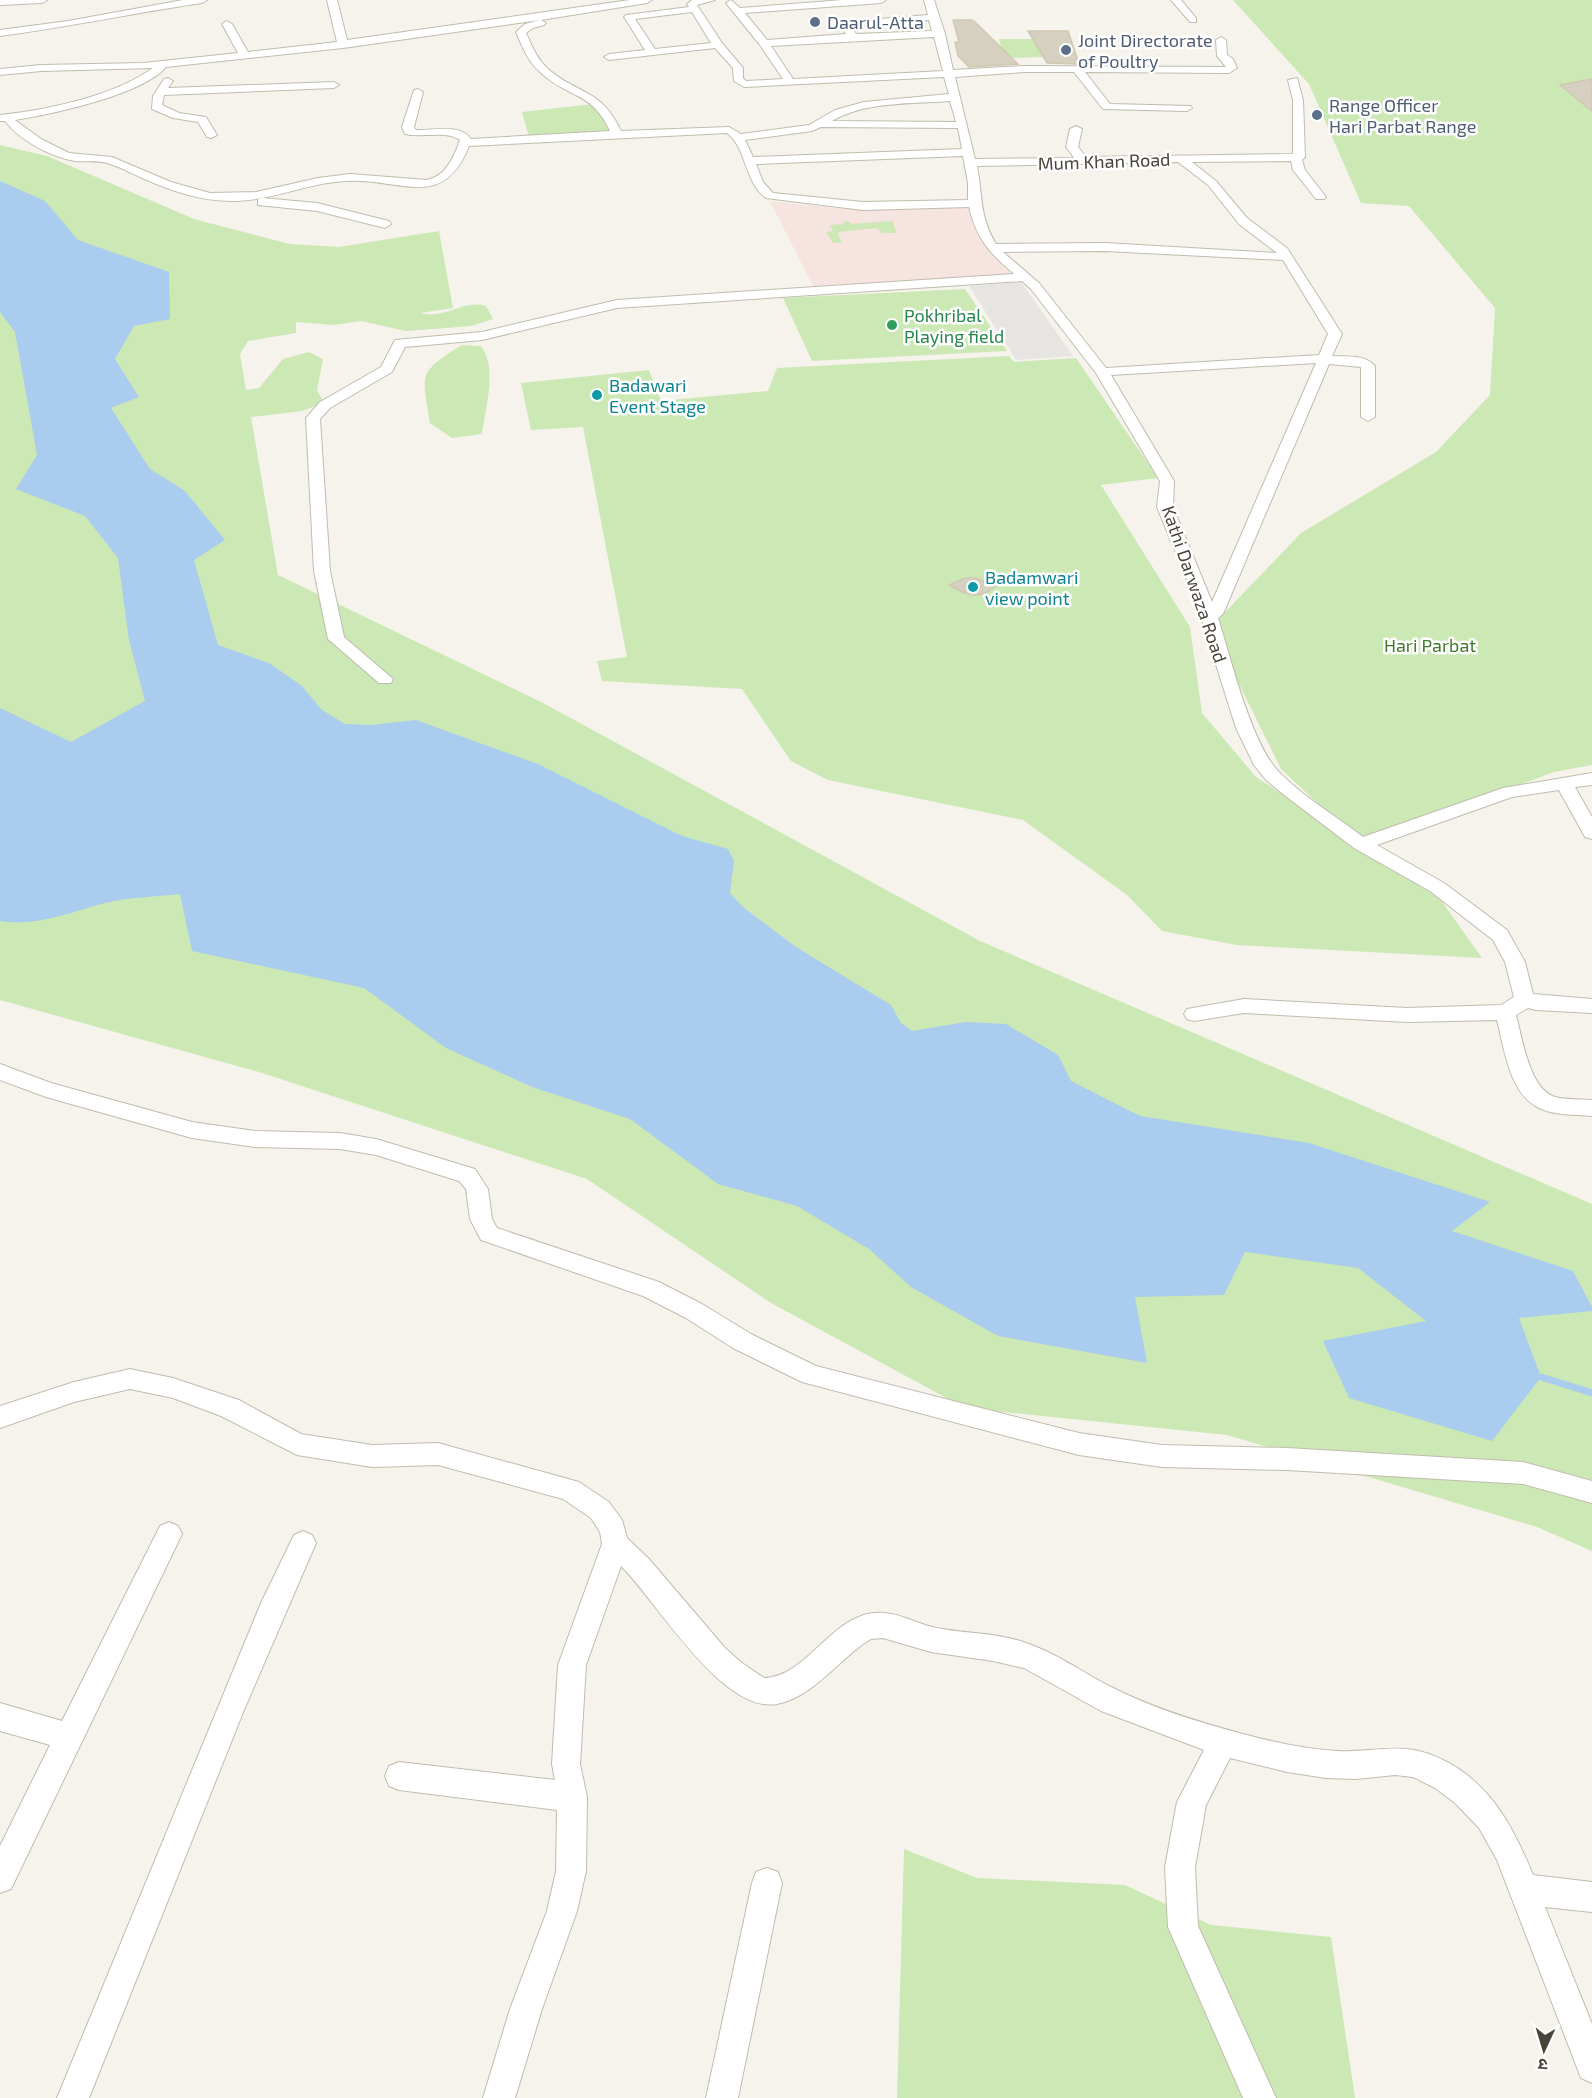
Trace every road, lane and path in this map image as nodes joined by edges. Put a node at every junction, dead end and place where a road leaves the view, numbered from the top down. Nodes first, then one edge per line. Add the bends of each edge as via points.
1 (202, 0) edge
2 (332, 0) edge
3 (580, 0) edge
4 (647, 0) edge
5 (710, 0) edge
6 (729, 0) edge
7 (881, 0) edge
8 (929, 0) edge
9 (1176, 0) edge
10 (0, 2) edge
11 (47, 5) edge
12 (694, 9) junction
13 (738, 11) junction
14 (571, 13) junction
15 (934, 17) junction
16 (1193, 20) dead end
17 (703, 22) junction
18 (692, 23) dead end
19 (227, 24) dead end
20 (37, 28) junction
21 (646, 28) dead end
22 (634, 29) junction
23 (0, 33) edge
24 (940, 34) junction
25 (853, 37) junction
26 (1221, 40) dead end
27 (764, 44) junction
28 (343, 45) junction
29 (718, 45) junction
30 (651, 51) junction
31 (244, 54) junction
32 (609, 57) dead end
33 (183, 62) junction
34 (164, 64) junction
35 (1077, 69) junction
36 (0, 72) edge
37 (950, 74) junction
38 (1293, 80) dead end
39 (790, 82) junction
40 (334, 85) dead end
41 (160, 92) junction
42 (418, 92) dead end
43 (838, 96) junction
44 (955, 97) junction
45 (1187, 108) dead end
46 (4, 118) edge
47 (822, 124) junction
48 (963, 125) junction
49 (1076, 129) dead end
50 (617, 134) junction
51 (211, 135) dead end
52 (737, 138) junction
53 (465, 144) junction
54 (1296, 157) junction
55 (969, 158) junction
56 (1181, 159) junction
57 (749, 161) junction
58 (1083, 161) junction
59 (1320, 197) dead end
60 (225, 198) junction
61 (974, 203) junction
62 (385, 224) dead end
63 (992, 248) junction
64 (1287, 257) junction
65 (1023, 277) junction
66 (1324, 358) junction
67 (1102, 372) junction
68 (1368, 417) dead end
69 (1215, 614) dead end
70 (385, 679) dead end
71 (1592, 779) edge
72 (1564, 783) junction
73 (1592, 833) edge
74 (1361, 844) junction
75 (1526, 999) junction
76 (1592, 1006) edge
77 (1505, 1012) junction
78 (1194, 1014) dead end
79 (0, 1072) edge
80 (1592, 1108) edge
81 (0, 1417) edge
82 (1592, 1492) edge
83 (169, 1534) dead end
84 (303, 1543) dead end
85 (615, 1544) junction
86 (0, 1717) edge
87 (69, 1737) junction
88 (1223, 1743) junction
89 (399, 1776) dead end
90 (572, 1797) junction
91 (0, 1878) edge
92 (767, 1883) dead end
93 (1523, 1889) junction
94 (1592, 1897) edge
95 (1592, 2067) edge
96 (73, 2098) edge
97 (499, 2098) edge
98 (722, 2098) edge
99 (1260, 2098) edge

1 - 20 street
2 - 28 street
3 - 14 street
4 - 14 street
5 - 12 street via 693,2
6 - 13 street
7 - 13 street
8 - 15 street, Kathi Darwaza Road
9 - 16 street
10 - 11 street
11 - 20 street
12 - 17 street
12 - 22 street via 628,17
13 - 27 street
14 - 28 street
14 - 50 street via 521,32 530,53 549,74 603,107
15 - 24 street, Kathi Darwaza Road
15 - 25 street via 917,13 845,24
17 - 18 street
17 - 29 street
19 - 31 street
20 - 23 street
21 - 22 street
22 - 30 street
24 - 25 street
24 - 37 street, Kathi Darwaza Road
25 - 27 street
26 - 35 street via 1222,56 1232,68 1229,70
27 - 39 street
28 - 31 street
29 - 30 street via 665,54
29 - 39 street via 738,68 742,84
30 - 32 street
31 - 33 street
33 - 34 street
33 - 41 street
34 - 36 street
34 - 46 street via 149,76 92,98 58,109
35 - 37 street
35 - 45 street via 1107,107
37 - 43 street
37 - 44 street, Kathi Darwaza Road
38 - 54 street via 1298,100 1300,155
39 - 43 street
40 - 41 street
41 - 51 street via 156,107 177,116 202,119
42 - 53 street via 409,132 459,134 466,137
43 - 44 street via 881,102
43 - 47 street
44 - 48 street, Kathi Darwaza Road
46 - 60 street via 20,131 68,156 111,161 153,179
47 - 48 street
47 - 52 street
48 - 55 street, Kathi Darwaza Road
49 - 58 street via 1072,147
50 - 52 street via 726,130 734,132
50 - 53 street
52 - 57 street
53 - 60 street via 449,172 436,182 347,177 259,196
54 - 56 street
54 - 59 street via 1299,170
55 - 57 street, Mum Khan Road
55 - 58 street, Mum Khan Road
55 - 61 street, Kathi Darwaza Road
56 - 58 street, Mum Khan Road
56 - 64 street, Mum Khan Road via 1212,183 1247,224 1269,238
57 - 61 street via 762,190 778,198 863,206
60 - 62 street via 317,207
61 - 63 street, Kathi Darwaza Road via 980,227
63 - 64 street via 1105,246
63 - 65 street, Kathi Darwaza Road
64 - 66 street, Mum Khan Road via 1335,334
65 - 67 street, Kathi Darwaza Road via 1035,286
65 - 70 street via 617,304 482,336 400,343 387,369 325,405 313,418 322,571 336,639
66 - 67 street
66 - 68 street via 1366,363
66 - 69 street
67 - 74 street, Kathi Darwaza Road via 1167,481 1165,507 1205,604 1245,728 1260,761 1289,790
71 - 72 street
72 - 73 street
72 - 74 street via 1509,792
74 - 75 street, Kathi Darwaza Road via 1437,887 1500,935 1515,962
75 - 76 street
75 - 77 street
77 - 78 street via 1407,1015 1244,1006
77 - 80 street via 1532,1094 1543,1101
79 - 82 street via 192,1130 255,1139 367,1145 467,1175 478,1188 479,1219 489,1234 651,1289 811,1375 925,1406 1079,1444 1162,1456 1523,1473
81 - 85 street via 129,1378 230,1408 297,1444 372,1456 438,1454 570,1490 600,1510 613,1528
83 - 87 street
84 - 96 street via 274,1603
85 - 88 street via 640,1567 719,1662 752,1687 767,1693 780,1691 801,1677 858,1632 873,1625 885,1626 939,1641 1029,1657 1109,1700
85 - 90 street via 572,1665 567,1764
86 - 87 street
87 - 91 street
88 - 93 street via 1314,1763 1350,1766 1401,1761 1441,1774 1483,1811 1504,1844
88 - 99 street via 1192,1802 1180,1867 1183,1927
89 - 90 street
90 - 97 street via 571,1871 562,1911
92 - 98 street
93 - 94 street
93 - 95 street

